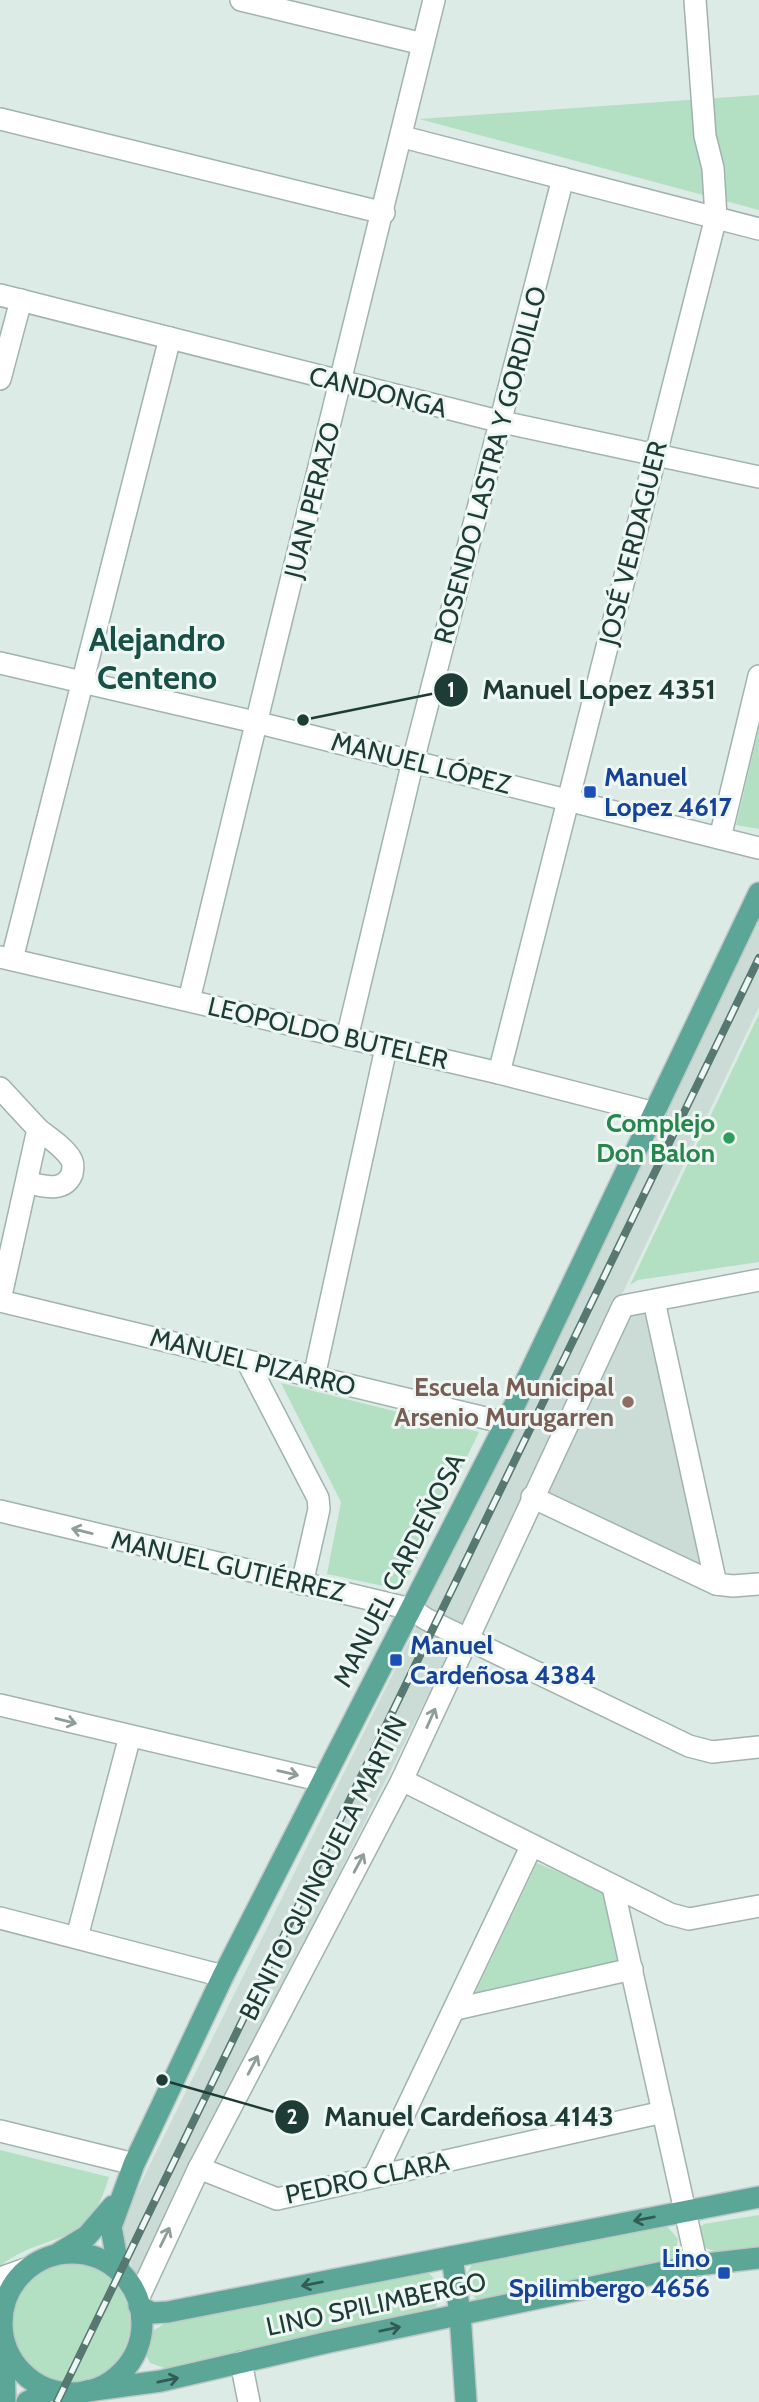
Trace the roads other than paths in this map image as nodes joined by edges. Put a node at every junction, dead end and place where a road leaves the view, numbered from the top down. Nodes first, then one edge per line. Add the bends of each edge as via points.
1 (243, 0) edge
2 (434, 0) edge
3 (695, 0) edge
4 (423, 44) junction
5 (0, 119) edge
6 (403, 137) junction
7 (563, 178) junction
8 (384, 213) junction
9 (716, 217) junction
10 (759, 229) edge
11 (0, 295) edge
12 (21, 300) junction
13 (170, 338) junction
14 (0, 379) edge
15 (342, 383) junction
16 (502, 422) junction
17 (655, 457) junction
18 (759, 477) edge
19 (0, 663) edge
20 (759, 676) edge
21 (82, 681) junction
22 (255, 722) junction
23 (413, 761) junction
24 (567, 800) junction
25 (720, 838) junction
26 (759, 848) edge
27 (759, 893) edge
28 (6, 958) edge
29 (189, 1000) junction
30 (347, 1038) junction
31 (386, 1048) junction
32 (499, 1073) junction
33 (0, 1088) edge
34 (655, 1113) junction
35 (38, 1129) junction
36 (28, 1183) junction
37 (759, 1280) edge
38 (0, 1300) edge
39 (654, 1301) junction
40 (247, 1361) junction
41 (314, 1377) junction
42 (506, 1423) junction
43 (532, 1497) junction
44 (0, 1511) edge
45 (302, 1584) junction
46 (716, 1584) junction
47 (759, 1584) edge
48 (411, 1609) junction
49 (467, 1639) junction
50 (0, 1705) edge
51 (130, 1736) junction
52 (759, 1747) edge
53 (402, 1780) junction
54 (323, 1781) junction
55 (531, 1847) junction
56 (613, 1887) junction
57 (759, 1906) edge
58 (0, 1919) edge
59 (77, 1937) junction
60 (632, 1969) junction
61 (223, 1976) junction
62 (456, 2009) junction
63 (663, 2112) junction
64 (0, 2131) edge
65 (134, 2164) junction
66 (199, 2168) junction
67 (374, 2177) junction
68 (120, 2195) junction
69 (759, 2197) edge
70 (685, 2211) junction
71 (60, 2253) junction
72 (452, 2257) junction
73 (759, 2258) edge
74 (697, 2265) junction
75 (26, 2269) junction
76 (119, 2271) junction
77 (0, 2278) edge
78 (139, 2303) junction
79 (2, 2305) edge
80 (460, 2314) junction
81 (4, 2340) junction
82 (240, 2362) junction
83 (2, 2371) edge
84 (29, 2378) junction
85 (50, 2390) junction
86 (96, 2392) edge
87 (5, 2402) edge
88 (27, 2402) edge
89 (249, 2402) edge
90 (466, 2402) edge

1 - 4 street
2 - 4 street, JUAN PERAZO
3 - 9 street, JOSÉ VERDAGUER
4 - 6 street, JUAN PERAZO
5 - 8 street
6 - 7 street
6 - 8 street, JUAN PERAZO
7 - 9 street
7 - 16 street, ROSENDO LASTRA Y GORDILLO
8 - 15 street, JUAN PERAZO
9 - 10 street
9 - 17 street, JOSÉ VERDAGUER
11 - 12 street, CANDONGA
12 - 13 street, CANDONGA
12 - 14 street
13 - 15 street, CANDONGA
13 - 21 street
15 - 16 street, CANDONGA
15 - 22 street, JUAN PERAZO
16 - 17 street, CANDONGA
16 - 23 street, ROSENDO LASTRA Y GORDILLO
17 - 18 street, CANDONGA
17 - 24 street, JOSÉ VERDAGUER
19 - 21 street, MANUEL LÓPEZ
20 - 25 street
21 - 22 street, MANUEL LÓPEZ
21 - 28 street
22 - 23 street, MANUEL LÓPEZ
22 - 29 street, JUAN PERAZO
23 - 24 street, MANUEL LÓPEZ
23 - 30 street, ROSENDO LASTRA Y GORDILLO
24 - 25 street, MANUEL LÓPEZ
24 - 32 street, JOSÉ VERDAGUER
25 - 26 street, MANUEL LÓPEZ
27 - 34 main road, MANUEL CARDEÑOSA
28 - 29 street, LEOPOLDO BUTELER
29 - 30 street, LEOPOLDO BUTELER
30 - 31 street, LEOPOLDO BUTELER
31 - 32 street, LEOPOLDO BUTELER
31 - 41 street
32 - 34 street, LEOPOLDO BUTELER
33 - 35 street
34 - 42 main road, MANUEL CARDEÑOSA
35 - 36 street
35 - 36 street via 71,1159 73,1169 62,1186
36 - 38 street
37 - 39 street
38 - 40 street, MANUEL PIZARRO
39 - 43 street, BENITO QUINQUELA MARTÍN via 623,1306
39 - 46 street
40 - 41 street, MANUEL PIZARRO
40 - 45 street via 318,1498
41 - 42 street, MANUEL PIZARRO
42 - 48 main road, MANUEL CARDEÑOSA
43 - 46 street
43 - 49 street, BENITO QUINQUELA MARTÍN
45 -> 44 street, MANUEL GUTIÉRREZ
45 - 48 street, MANUEL GUTIÉRREZ
46 - 47 street
48 - 49 street, MANUEL GUTIÉRREZ
48 - 54 main road, MANUEL CARDEÑOSA
49 - 52 street, MANUEL GUTIÉRREZ via 689,1746 721,1752
53 -> 49 street, BENITO QUINQUELA MARTÍN
50 -> 51 street
51 -> 54 street
51 - 59 street
53 - 55 street
66 -> 53 street, BENITO QUINQUELA MARTÍN
54 - 61 main road, MANUEL CARDEÑOSA
55 - 56 street
55 - 62 street
56 - 57 street via 689,1919
56 - 60 street
58 - 59 street
59 - 61 street
60 - 62 street
60 - 63 street
61 - 65 main road, MANUEL CARDEÑOSA
62 - 67 street
63 - 67 street, PEDRO CLARA
63 - 70 street
64 - 65 street
65 - 68 main road, MANUEL CARDEÑOSA
66 - 67 street, PEDRO CLARA via 276,2199
78 -> 66 street, BENITO QUINQUELA MARTÍN
68 - 71 main road, MANUEL CARDEÑOSA via 87,2236
68 - 76 main road, MANUEL CARDEÑOSA via 111,2227
69 - 70 main road, LINO SPILIMBERGO
70 -> 72 main road, LINO SPILIMBERGO
70 - 74 street
71 - 75 main road
71 - 76 main road via 93,2256
72 -> 78 main road, LINO SPILIMBERGO via 168,2312 152,2313
72 - 80 main road
73 - 74 main road, LINO SPILIMBERGO
74 - 80 main road, LINO SPILIMBERGO
75 - 77 street
75 - 79 main road, LINO SPILIMBERGO
76 - 78 main road
78 - 86 main road via 142,2323 137,2348 124,2370
79 - 81 main road, LINO SPILIMBERGO
82 -> 80 main road, LINO SPILIMBERGO
80 - 90 main road
81 - 83 main road
81 - 84 main road, LINO SPILIMBERGO via 18,2369
86 -> 82 main road, LINO SPILIMBERGO
82 - 89 street
83 - 84 main road, LINO SPILIMBERGO
83 - 87 main road
84 - 85 main road, LINO SPILIMBERGO
85 - 86 main road, LINO SPILIMBERGO
85 - 88 main road

